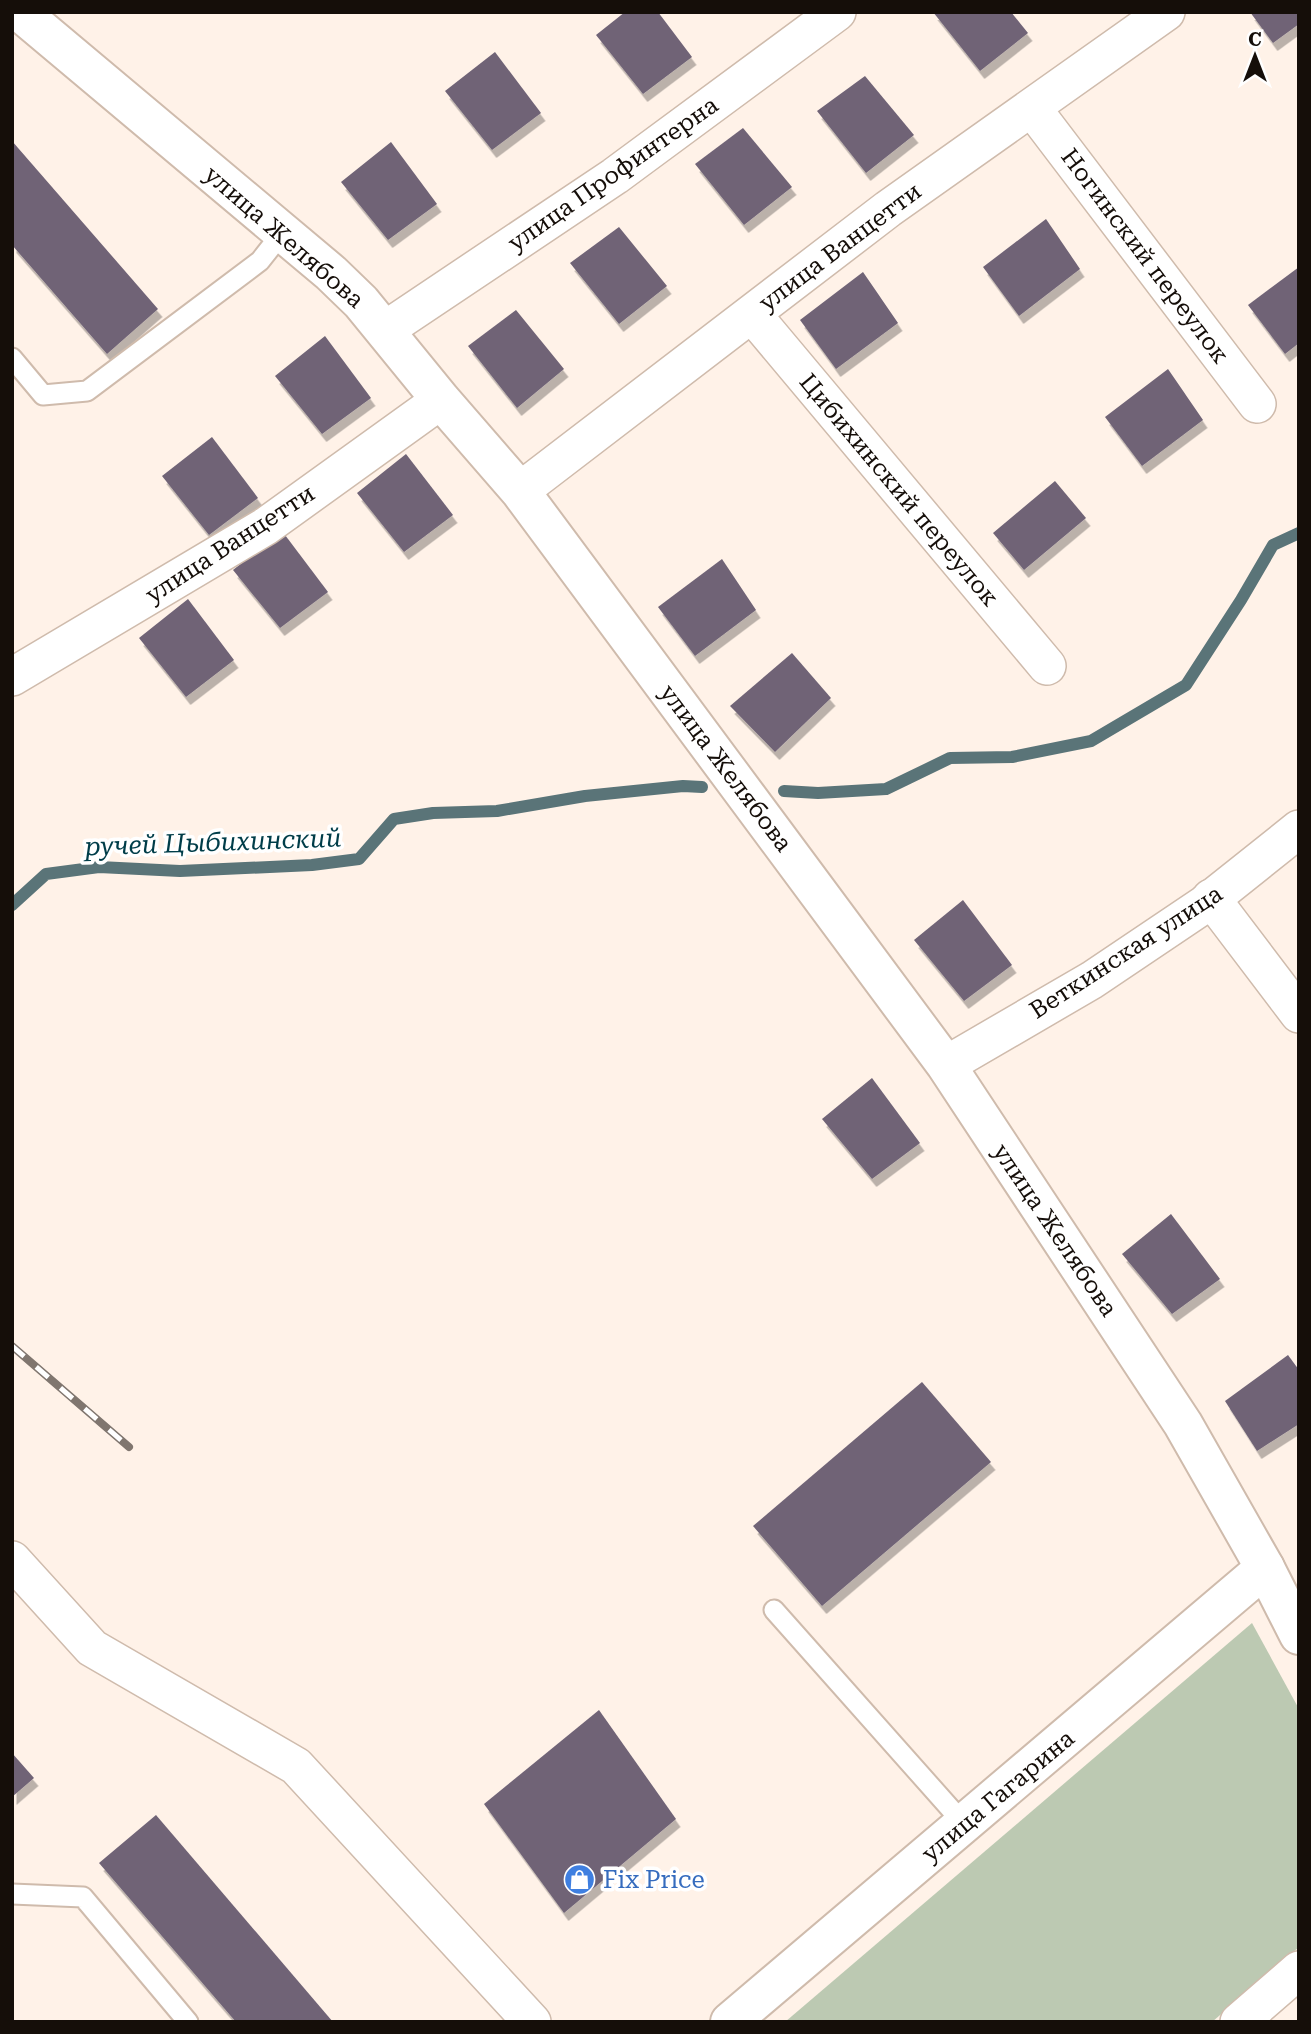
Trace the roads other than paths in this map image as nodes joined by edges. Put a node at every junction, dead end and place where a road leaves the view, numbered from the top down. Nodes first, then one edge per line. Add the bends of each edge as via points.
1 (20, 12) edge
2 (837, 12) edge
3 (1166, 12) edge
4 (1032, 107) junction
5 (282, 233) junction
6 (752, 314) junction
7 (385, 330) junction
8 (12, 358) edge
9 (440, 400) junction
10 (1258, 404) dead end
11 (520, 491) junction
12 (1047, 666) dead end
13 (12, 677) edge
14 (1299, 829) edge
15 (1211, 898) junction
16 (1299, 1014) edge
17 (946, 1065) junction
18 (12, 1560) edge
19 (1265, 1568) junction
20 (774, 1610) dead end
21 (1299, 1634) edge
22 (965, 1825) junction
23 (12, 1894) edge
24 (1299, 1970) edge
25 (188, 2022) edge
26 (532, 2022) edge
27 (730, 2022) edge
28 (1239, 2022) edge

1 - 5 main road, улица Желябова
2 - 7 street, улица Профинтерна via 615,176
3 - 4 street, улица Ванцетти
4 - 6 street, улица Ванцетти via 888,209
4 - 10 street, Ногинский переулок
5 - 7 main road, улица Желябова via 351,292
5 - 8 lane via 260,261 87,391 43,396
6 - 11 street, улица Ванцетти
6 - 12 street, Цибихинский переулок
7 - 9 main road, улица Желябова
9 - 11 main road, улица Желябова
9 - 13 street, улица Ванцетти via 266,526
11 - 17 main road, улица Желябова
14 - 15 street, Веткинская улица
15 - 16 street
15 - 17 street, Веткинская улица via 1092,980
17 - 19 main road, улица Желябова via 1183,1424
18 - 26 street via 92,1648 296,1766
19 - 21 main road, улица Желябова
19 - 22 main road, улица Гагарина
20 - 22 lane
22 - 27 main road, улица Гагарина
23 - 25 lane via 83,1897
24 - 28 street

